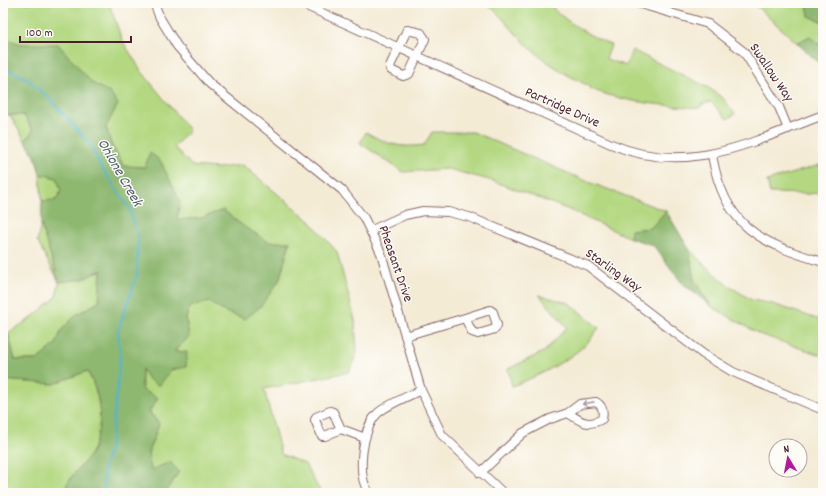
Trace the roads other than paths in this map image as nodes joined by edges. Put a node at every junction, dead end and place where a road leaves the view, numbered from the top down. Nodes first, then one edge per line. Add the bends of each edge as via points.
1 (154, 3) edge
2 (300, 3) edge
3 (637, 3) edge
4 (398, 48) junction
5 (417, 57) junction
6 (823, 115) edge
7 (788, 128) junction
8 (712, 154) junction
9 (372, 230) junction
10 (823, 262) edge
11 (465, 318) dead end
12 (405, 336) junction
13 (421, 390) junction
14 (823, 410) edge
15 (568, 413) dead end
16 (341, 428) dead end
17 (365, 438) junction
18 (480, 473) junction
19 (369, 493) edge
20 (502, 493) edge

1 - 9 street, Pheasant Drive via 177,46 210,84 342,190
2 - 4 street, Partridge Drive
3 - 7 street, Swallow Way via 708,24 744,52 779,106
4 - 5 street, Partridge Drive
4 - 5 street via 407,30 421,33 425,39
4 - 5 street via 390,68 393,72 402,76 409,74
5 - 8 street, Partridge Drive via 629,151 673,158
6 - 7 street, Partridge Drive
7 - 8 street, Partridge Drive via 733,149
8 - 10 street via 721,193 741,223 762,239 790,252
9 - 12 street, Pheasant Drive
9 - 14 street, Starling Way via 405,215 423,211 448,212 470,217 588,266 703,354 733,372
11 - 12 street
12 - 13 street, Pheasant Drive
13 - 17 street via 377,413
13 - 18 street, Pheasant Drive via 442,435
15 - 18 street via 523,433
16 - 17 street
17 - 19 street via 363,476
18 - 20 street, Pheasant Drive

